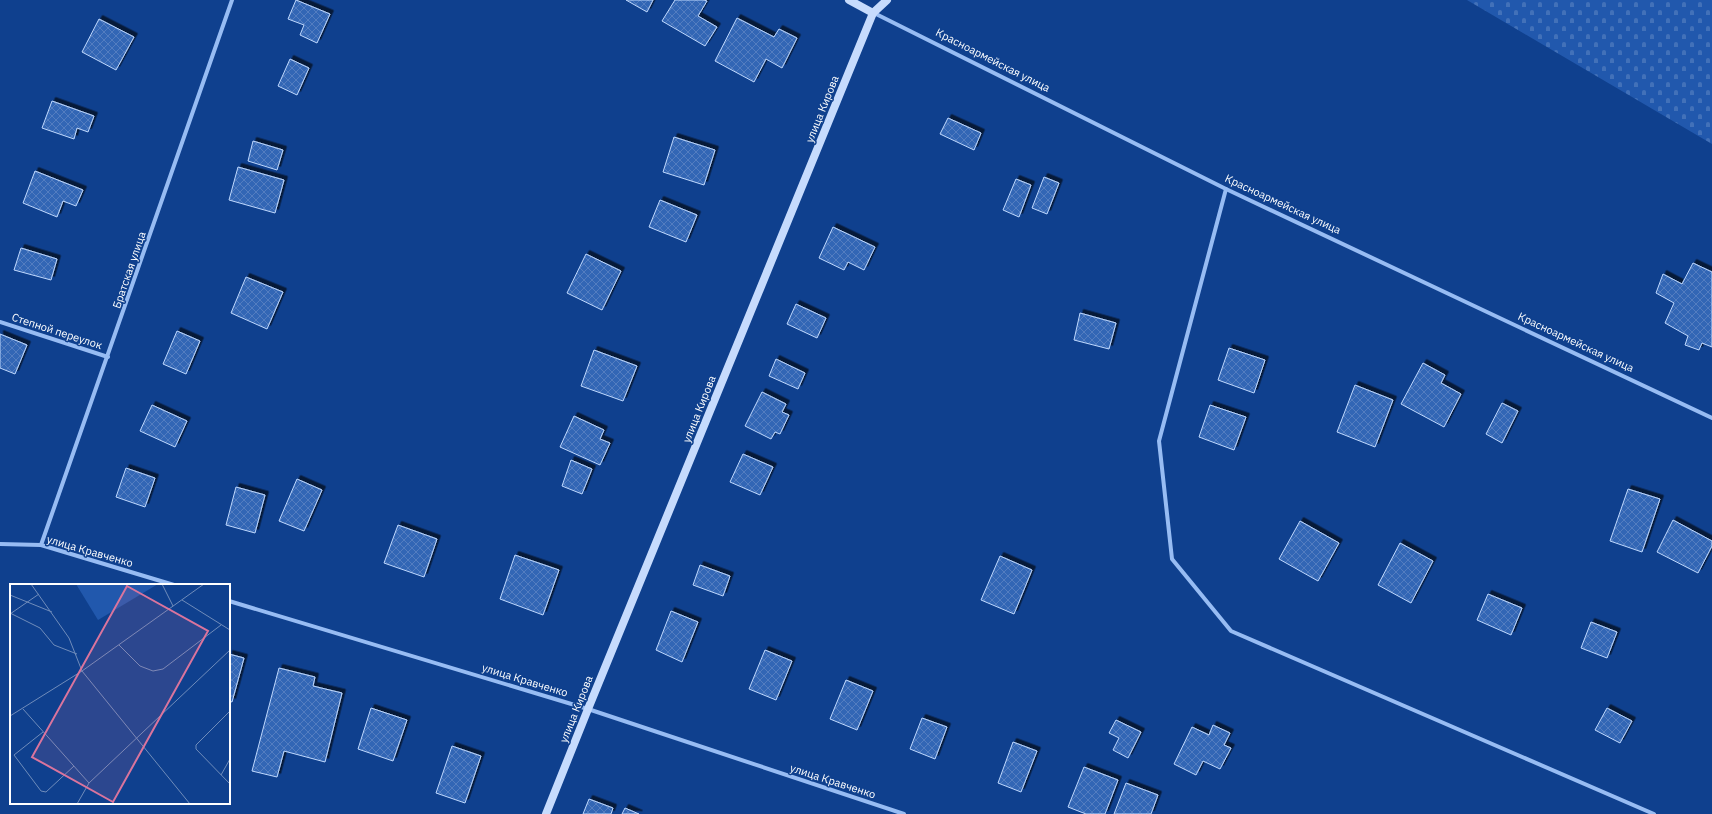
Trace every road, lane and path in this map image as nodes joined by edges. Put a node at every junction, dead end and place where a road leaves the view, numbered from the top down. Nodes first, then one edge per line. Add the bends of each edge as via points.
1 (232, 0) edge
2 (849, 0) edge
3 (887, 0) edge
4 (873, 13) junction
5 (1226, 189) junction
6 (0, 322) edge
7 (108, 357) junction
8 (1712, 418) edge
9 (0, 544) edge
10 (41, 545) junction
11 (171, 584) edge
12 (230, 601) edge
13 (588, 709) junction
14 (546, 814) edge
15 (904, 814) edge
16 (1654, 814) edge

1 - 7 street, Братская улица
2 - 4 street, Красноармейская улица
3 - 4 street
4 - 5 street, Красноармейская улица
4 - 13 street, улица Кирова
5 - 8 street, Красноармейская улица
5 - 16 street via 1159,441 1172,559 1231,631
6 - 7 street, Степной переулок
7 - 10 street, Братская улица
9 - 10 street, улица Кравченко
10 - 11 street, улица Кравченко
12 - 13 street, улица Кравченко
13 - 14 street, улица Кирова
13 - 15 street, улица Кравченко

